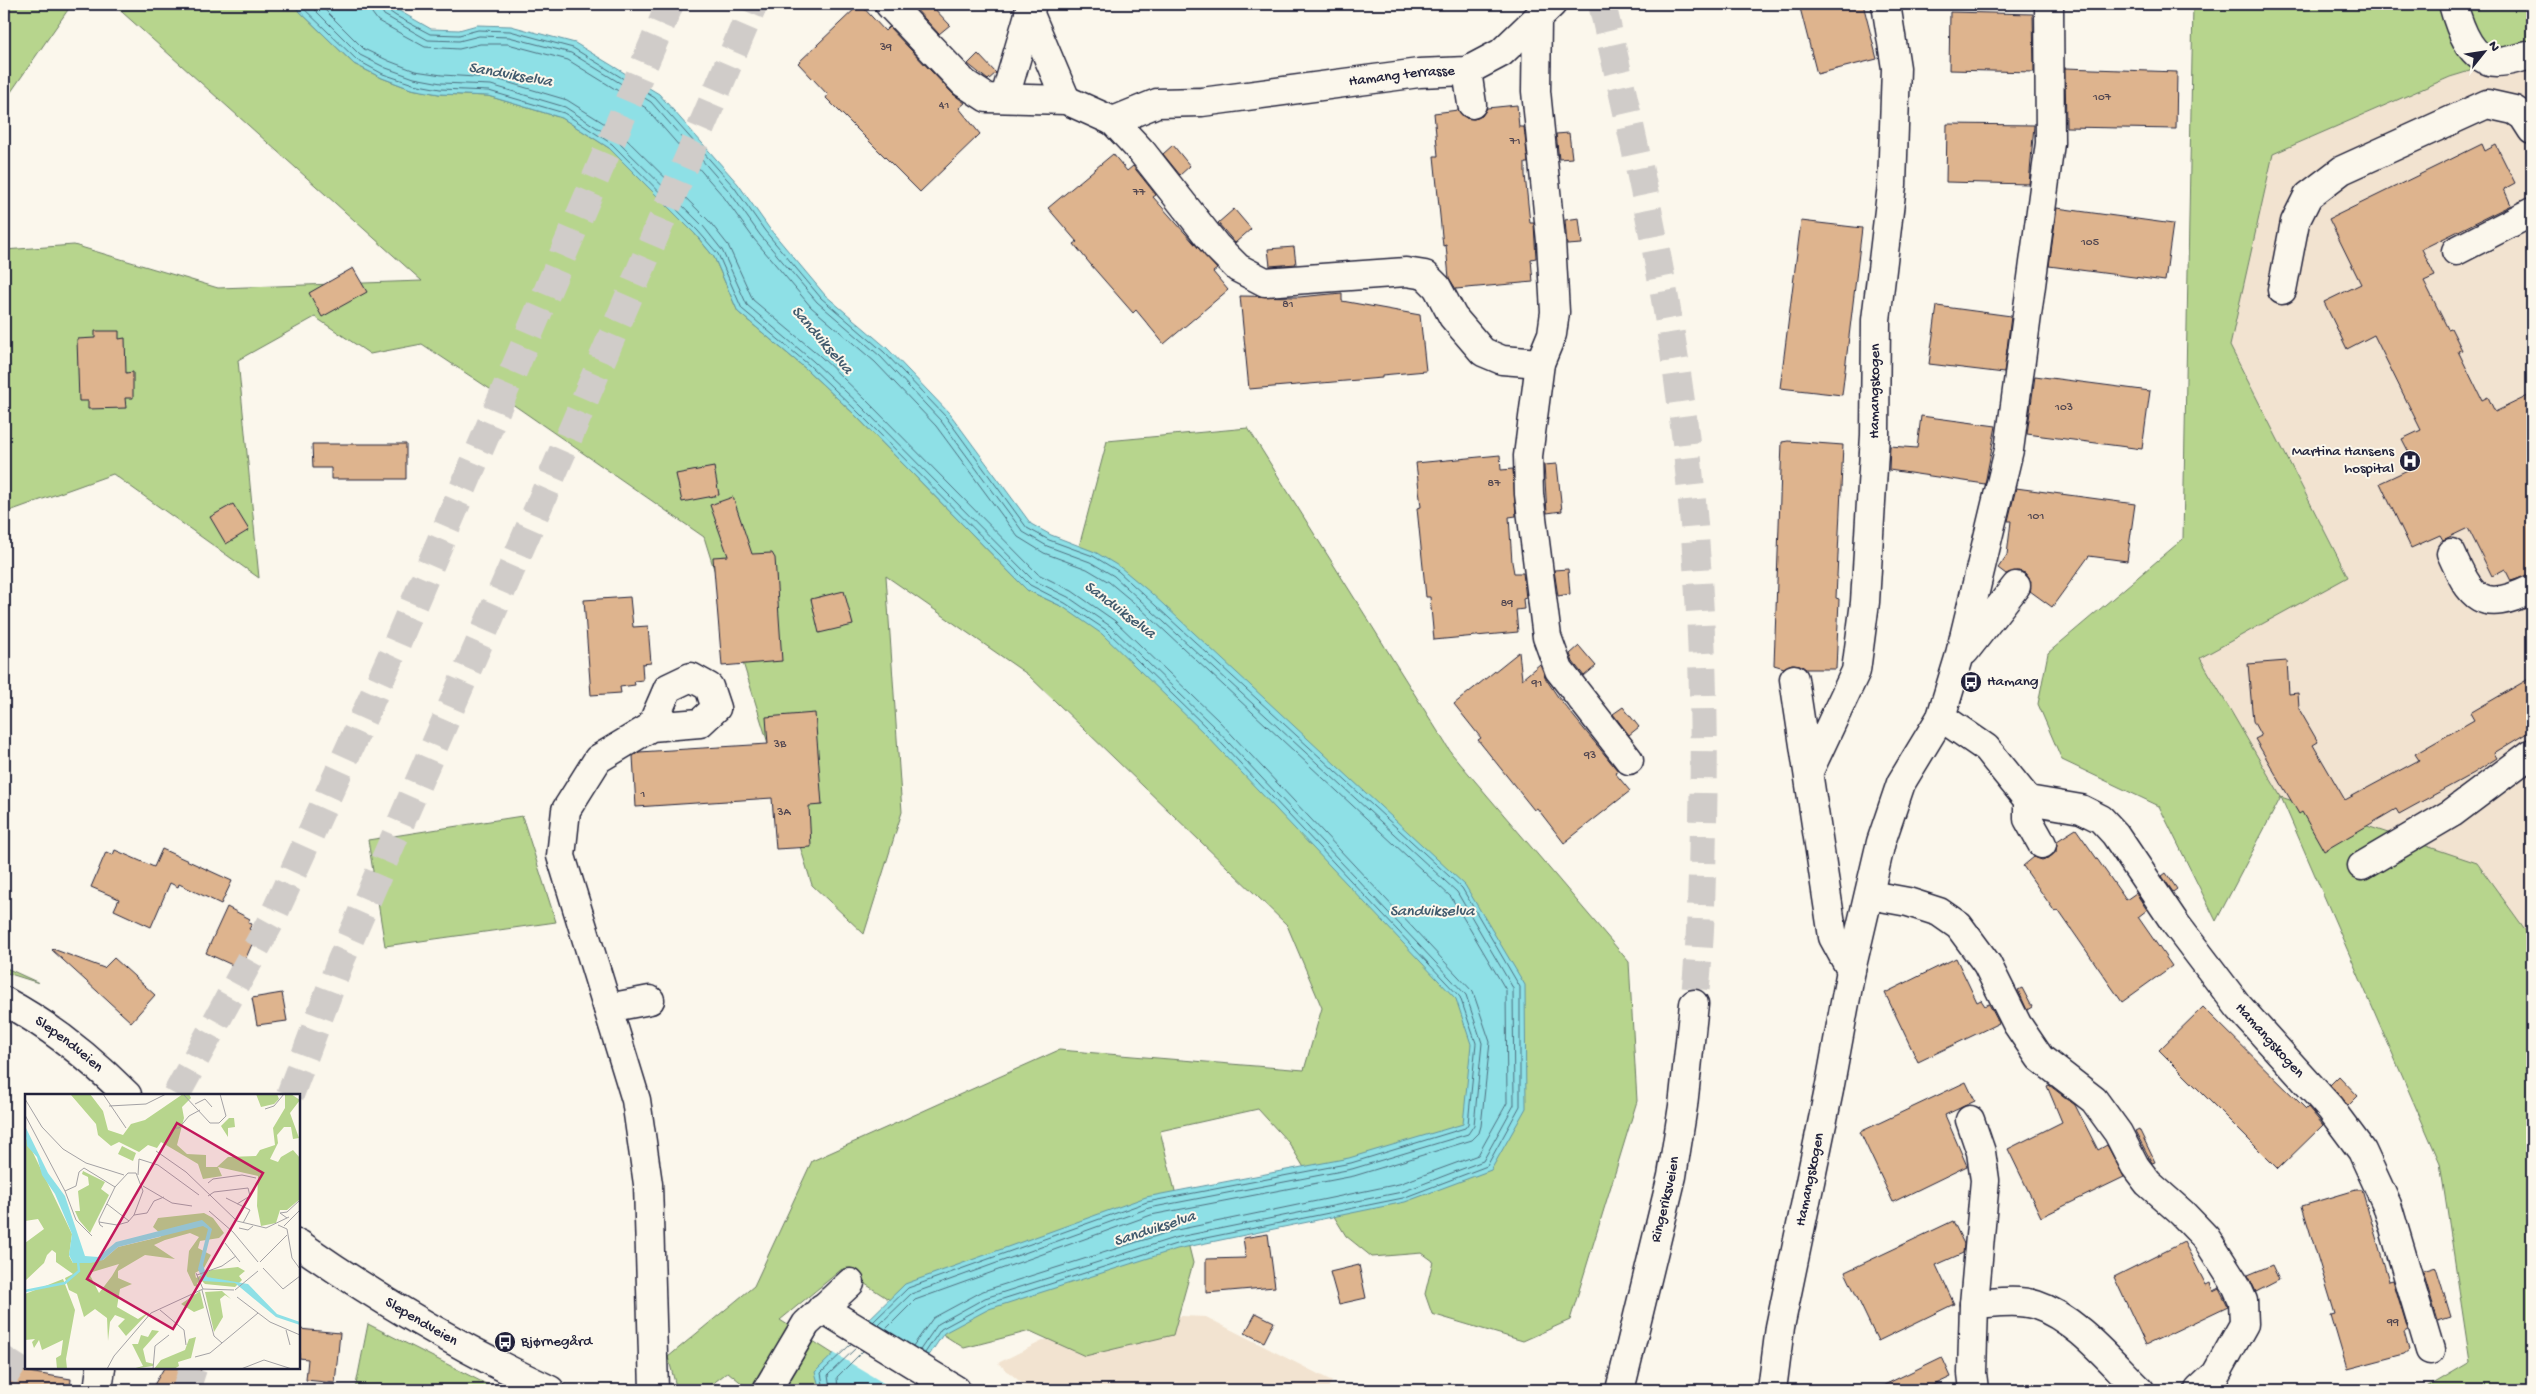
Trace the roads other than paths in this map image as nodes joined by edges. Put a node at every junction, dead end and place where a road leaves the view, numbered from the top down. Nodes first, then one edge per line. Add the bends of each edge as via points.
1 (889, 4) edge
2 (1886, 4) edge
3 (2048, 4) edge
4 (2453, 4) edge
5 (1030, 8) edge
6 (1544, 11) edge
7 (2532, 55) edge
8 (1467, 71) junction
9 (1005, 98) junction
10 (1066, 100) junction
11 (1472, 104) dead end
12 (1113, 121) junction
13 (2532, 130) edge
14 (2532, 212) edge
15 (2456, 251) dead end
16 (2282, 290) dead end
17 (1540, 363) junction
18 (2450, 553) dead end
19 (2016, 586) dead end
20 (2532, 589) edge
21 (1959, 658) junction
22 (1794, 679) dead end
23 (1941, 717) junction
24 (650, 727) dead end
25 (2532, 754) edge
26 (1629, 760) dead end
27 (1810, 769) junction
28 (2028, 800) junction
29 (2042, 844) dead end
30 (2362, 866) dead end
31 (1870, 895) junction
32 (1851, 970) junction
33 (650, 1000) dead end
34 (4, 1001) edge
35 (1694, 1004) tunnel mouth
36 (608, 1008) junction
37 (126, 1094) edge
38 (1970, 1120) dead end
39 (300, 1245) edge
40 (850, 1282) dead end
41 (1974, 1304) junction
42 (832, 1314) junction
43 (2430, 1350) dead end
44 (101, 1369) edge
45 (945, 1383) edge
46 (98, 1390) edge
47 (550, 1390) edge
48 (654, 1390) edge
49 (767, 1390) edge
50 (1620, 1390) edge
51 (1772, 1390) edge
52 (1974, 1390) edge
53 (2140, 1390) edge
54 (2199, 1390) edge

1 - 9 street via 964,83 987,98
2 - 27 street, Hamangskogen via 1896,68 1892,185 1876,320 1875,435 1865,602 1856,671
3 - 21 street, Hamangskogen via 2050,144 2009,450
4 - 7 street via 2469,44 2485,59 2503,62
5 - 9 street
5 - 10 street
6 - 8 street, Hamang terrasse via 1501,52
6 - 17 street via 1536,91 1555,312 1552,334
8 - 11 street
8 - 12 street, Hamang terrasse via 1419,73 1202,102 1157,103
9 - 10 street
10 - 12 street
12 - 17 street via 1142,152 1216,246 1238,268 1265,282 1406,272 1425,275 1453,317 1483,352 1502,360
13 - 16 street via 2523,116 2514,110 2487,104 2342,170 2308,196 2295,222
14 - 15 street
17 - 26 street via 1528,456 1529,494 1547,636 1559,670
18 - 20 street via 2464,583 2476,595 2492,600 2520,595
19 - 21 street
21 - 23 street, Hamangskogen
22 - 27 street
23 - 28 street via 1986,748
23 - 31 street, Hamangskogen via 1901,783 1881,842
24 - 36 street via 598,759 566,810 561,856
25 - 30 street via 2452,813
27 - 32 street via 1833,937
28 - 29 street via 2028,819
28 - 43 street, Hamangskogen via 2081,809 2101,819 2233,1000 2330,1108 2362,1151 2387,1205
31 - 32 street, Hamangskogen
31 - 54 street via 1931,910 1959,926 1987,964 2017,1024 2040,1058 2094,1100 2148,1183 2206,1238 2236,1285 2243,1301 2244,1324 2216,1374
32 - 51 street, Hamangskogen via 1780,1327
33 - 36 street
34 - 37 street, Slependveien via 57,1033
35 - 50 street, Ringeriksveien via 1672,1176
36 - 48 street via 636,1100 648,1184
38 - 41 street via 1981,1152 1985,1180
39 - 47 street, Slependveien via 418,1321
40 - 42 street
41 - 52 street
41 - 53 street via 2035,1305 2067,1320
42 - 45 street
42 - 49 street via 806,1324
44 - 46 street

